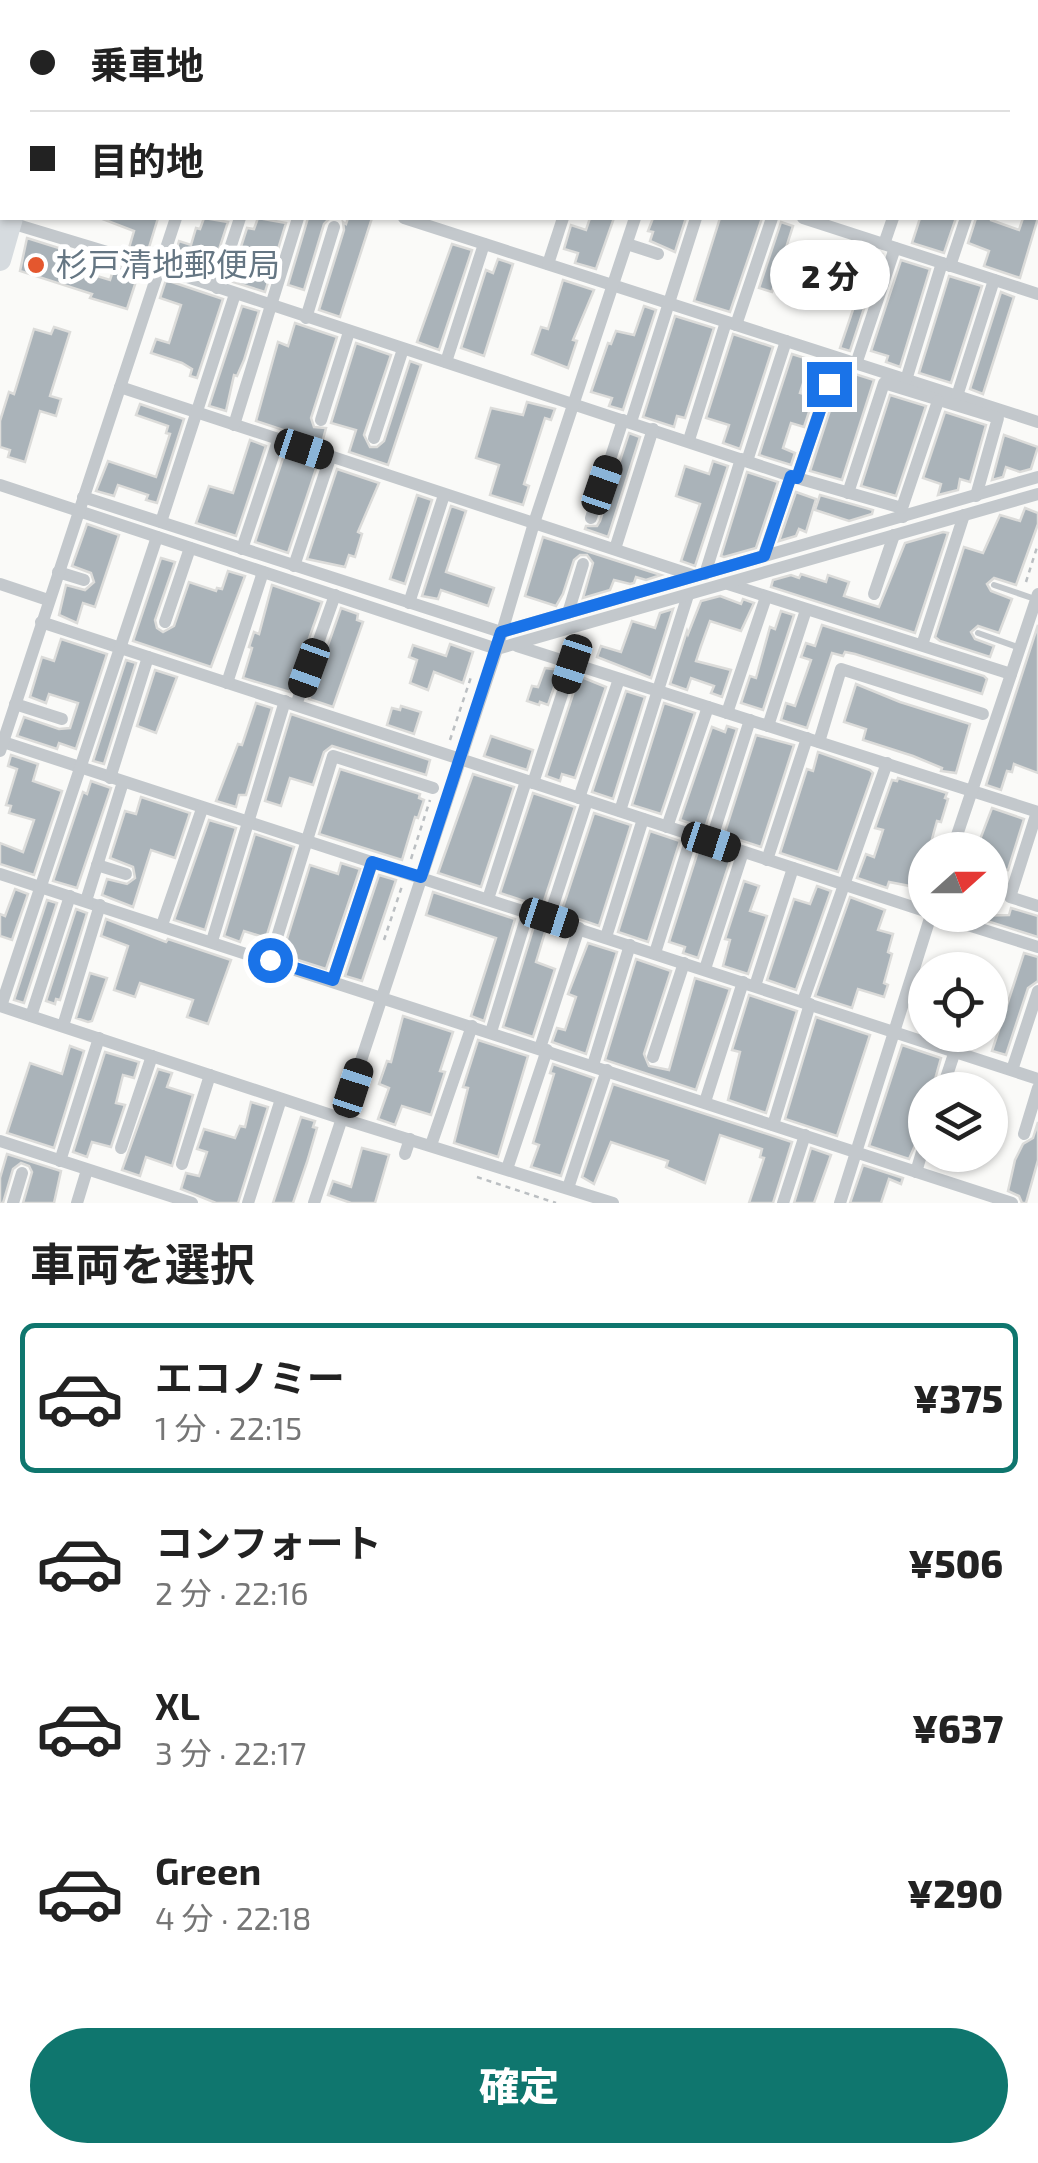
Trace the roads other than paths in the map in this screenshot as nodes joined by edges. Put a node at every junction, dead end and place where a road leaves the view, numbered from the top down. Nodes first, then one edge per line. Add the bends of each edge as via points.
1 (12, 220) edge
2 (175, 220) edge
3 (239, 220) edge
4 (297, 220) edge
5 (410, 220) edge
6 (562, 220) edge
7 (635, 220) edge
8 (695, 220) edge
9 (771, 220) edge
10 (893, 220) edge
11 (965, 220) edge
12 (840, 223) edge
13 (334, 227) dead end
14 (484, 244) junction
15 (627, 244) junction
16 (890, 246) junction
17 (658, 254) dead end
18 (0, 260) edge
19 (548, 264) junction
20 (946, 264) junction
21 (160, 268) junction
22 (994, 280) junction
23 (614, 286) junction
24 (217, 288) junction
25 (235, 294) junction
26 (1038, 294) edge
27 (670, 304) junction
28 (271, 307) junction
29 (306, 318) junction
30 (731, 324) junction
31 (350, 332) junction
32 (786, 342) junction
33 (403, 349) junction
34 (446, 362) junction
35 (856, 364) junction
36 (906, 380) junction
37 (829, 384) dead end
38 (120, 387) junction
39 (957, 396) junction
40 (938, 401) junction
41 (575, 404) junction
42 (197, 413) junction
43 (321, 420) dead end
44 (627, 421) junction
45 (1038, 422) edge
46 (234, 425) junction
47 (654, 429) junction
48 (374, 438) dead end
49 (689, 440) junction
50 (278, 441) junction
51 (330, 458) junction
52 (744, 460) junction
53 (794, 477) junction
54 (1038, 478) edge
55 (0, 485) edge
56 (848, 494) junction
57 (1038, 494) edge
58 (444, 495) junction
59 (976, 496) junction
60 (83, 497) junction
61 (78, 512) junction
62 (903, 512) junction
63 (964, 515) junction
64 (591, 518) dead end
65 (160, 522) junction
66 (534, 523) junction
67 (894, 536) junction
68 (156, 537) junction
69 (190, 548) junction
70 (242, 549) junction
71 (615, 549) junction
72 (764, 556) junction
73 (583, 564) dead end
74 (294, 566) junction
75 (58, 572) junction
76 (263, 572) junction
77 (701, 575) junction
78 (84, 580) dead end
79 (725, 583) junction
80 (0, 584) edge
81 (994, 585) dead end
82 (688, 594) junction
83 (874, 594) dead end
84 (335, 595) junction
85 (1037, 596) edge
86 (766, 597) junction
87 (48, 600) junction
88 (408, 602) junction
89 (806, 610) junction
90 (568, 613) junction
91 (42, 622) junction
92 (165, 622) dead end
93 (501, 632) junction
94 (978, 633) dead end
95 (514, 645) junction
96 (922, 645) junction
97 (120, 648) junction
98 (1020, 648) junction
99 (496, 649) junction
100 (148, 657) junction
101 (572, 664) junction
102 (1011, 674) junction
103 (619, 678) junction
104 (227, 682) junction
105 (659, 691) junction
106 (290, 703) junction
107 (15, 704) junction
108 (708, 706) junction
109 (727, 713) junction
110 (983, 714) dead end
111 (62, 719) dead end
112 (750, 720) junction
113 (768, 726) junction
114 (813, 740) junction
115 (1, 745) edge
116 (461, 760) junction
117 (886, 763) junction
118 (80, 768) junction
119 (116, 780) junction
120 (530, 782) junction
121 (433, 788) dead end
122 (971, 790) junction
123 (583, 800) junction
124 (202, 808) junction
125 (620, 812) junction
126 (1037, 812) edge
127 (644, 819) junction
128 (250, 822) junction
129 (667, 827) junction
130 (958, 832) edge
131 (692, 835) junction
132 (306, 840) junction
133 (711, 842) junction
134 (743, 852) junction
135 (768, 860) junction
136 (372, 862) junction
137 (98, 865) junction
138 (793, 868) junction
139 (0, 874) edge
140 (126, 874) dead end
141 (421, 877) junction
142 (844, 885) junction
143 (41, 887) junction
144 (70, 896) junction
145 (488, 898) junction
146 (93, 903) junction
147 (908, 906) edge
148 (1038, 906) edge
149 (528, 912) junction
150 (549, 918) junction
151 (162, 925) junction
152 (578, 928) junction
153 (925, 932) edge
154 (989, 932) edge
155 (606, 937) junction
156 (212, 940) junction
157 (630, 945) junction
158 (1038, 947) edge
159 (654, 953) junction
160 (270, 960) junction
161 (684, 962) junction
162 (705, 969) junction
163 (333, 980) junction
164 (749, 984) junction
165 (1038, 991) edge
166 (384, 996) junction
167 (807, 1003) junction
168 (0, 1006) edge
169 (31, 1016) junction
170 (63, 1026) junction
171 (472, 1026) junction
172 (894, 1031) junction
173 (491, 1032) junction
174 (908, 1036) edge
175 (100, 1038) junction
176 (544, 1049) junction
177 (958, 1052) edge
178 (152, 1056) junction
179 (653, 1057) dead end
180 (600, 1068) junction
181 (1012, 1070) junction
182 (210, 1075) junction
183 (1038, 1078) edge
184 (1038, 1088) edge
185 (281, 1098) junction
186 (705, 1102) junction
187 (343, 1119) junction
188 (773, 1124) junction
189 (1024, 1134) dead end
190 (805, 1135) junction
191 (410, 1139) junction
192 (0, 1143) edge
193 (432, 1145) junction
194 (122, 1148) dead end
195 (856, 1152) junction
196 (405, 1154) dead end
197 (60, 1161) junction
198 (182, 1164) dead end
199 (507, 1169) junction
200 (908, 1169) edge
201 (87, 1170) junction
202 (916, 1172) edge
203 (22, 1174) dead end
204 (568, 1188) junction
205 (13, 1203) edge
206 (76, 1203) edge
207 (192, 1203) edge
208 (248, 1203) edge
209 (314, 1203) edge
210 (613, 1203) edge
211 (783, 1203) edge
212 (840, 1203) edge
213 (1012, 1203) edge

1 - 18 highway
1 - 21 street
2 - 21 street
3 - 24 street
4 - 28 street
5 - 14 street
6 - 19 street
7 - 15 street
8 - 27 street
9 - 30 street
10 - 16 street
11 - 20 street
12 - 16 street
13 - 29 street
14 - 19 street
14 - 34 street
15 - 17 street
15 - 23 street
16 - 20 street
16 - 35 street
19 - 23 street
20 - 22 street
20 - 36 street
21 - 24 street
21 - 38 street
22 - 26 street
22 - 39 street
23 - 27 street
23 - 41 street
24 - 25 street
25 - 28 street
25 - 42 street
27 - 30 street
27 - 44 street
28 - 29 street
28 - 46 street
29 - 31 street
30 - 32 street
30 - 49 street
31 - 33 street
31 - 43 street
32 - 35 street
32 - 52 street
33 - 34 street
33 - 48 street
34 - 41 street
35 - 36 street
36 - 39 street
37 - 53 street
38 - 42 street
38 - 60 street
39 - 45 street
40 - 56 street via 884,382
40 - 59 street via 998,418
40 - 62 street
41 - 44 street
41 - 66 street
42 - 46 street
42 - 65 street
44 - 47 street
44 - 64 street
46 - 50 street
47 - 49 street
47 - 71 street
49 - 52 street
50 - 51 street
50 - 70 street
51 - 58 street
51 - 74 street
52 - 53 street
52 - 77 street
53 - 56 street
53 - 72 street
54 - 59 street
55 - 61 street
56 - 62 street
57 - 63 street
58 - 66 street
58 - 88 street
59 - 62 street
60 - 61 street
60 - 65 street
61 - 68 street
61 - 75 street
62 - 72 street
63 - 67 street
63 - 96 street
65 - 70 street
66 - 71 street
66 - 93 street
67 - 79 street
67 - 83 street
68 - 69 street
68 - 97 street
69 - 76 street
69 - 92 street
70 - 74 street
71 - 77 street
72 - 77 street
73 - 90 street
74 - 88 street
75 - 78 street
75 - 87 street
76 - 84 street
76 - 104 street
77 - 90 street
79 - 82 street
79 - 86 street
80 - 87 street
81 - 85 lane
82 - 95 street
82 - 105 street
84 - 99 street
84 - 106 street
85 - 98 street
86 - 89 street
86 - 109 street
87 - 91 street
88 - 93 street
89 - 96 street
89 - 113 street
90 - 93 street
91 - 97 street
91 - 107 street
93 - 99 street
94 - 98 lane
95 - 99 street
95 - 101 street
96 - 102 street
97 - 100 street
97 - 118 street
98 - 102 street
99 - 116 street
100 - 104 street
100 - 119 street
101 - 103 street
101 - 120 street
102 - 122 street
103 - 105 street
103 - 123 street
104 - 106 street
105 - 108 street
105 - 125 street
106 - 116 street
106 - 128 street
107 - 111 street
107 - 115 street
108 - 109 street
108 - 129 street
109 - 112 street
110 - 114 street via 841,669
112 - 113 street
112 - 133 street
113 - 114 street
114 - 117 street
114 - 135 street
115 - 118 street
116 - 120 street
116 - 141 street
117 - 122 street
117 - 142 street
118 - 119 street
118 - 143 street
119 - 124 street
119 - 137 street
120 - 123 street
120 - 145 street
121 - 132 street via 333,756
122 - 126 street
122 - 130 street
123 - 125 street
123 - 150 street
124 - 128 street
124 - 151 street
125 - 127 street
126 - 148 street via 1010,897
127 - 129 street
127 - 155 street
128 - 132 street
128 - 156 street
129 - 131 street
131 - 133 street
131 - 159 street
132 - 136 street
132 - 160 street
133 - 134 street
134 - 135 street
134 - 162 street
135 - 138 street
136 - 141 street
136 - 163 street
137 - 140 street
137 - 146 street
138 - 142 street
138 - 164 street
139 - 143 street
141 - 145 street
141 - 166 street
142 - 147 street
142 - 167 street
143 - 144 street
143 - 168 street
144 - 146 street
144 - 169 street
145 - 149 street
146 - 151 street
146 - 170 street
149 - 150 street
149 - 173 street
150 - 152 street
151 - 156 street
152 - 155 street
152 - 176 street
153 - 172 street
154 - 158 street
155 - 157 street
156 - 160 street
157 - 159 street
157 - 180 street
159 - 161 street
160 - 163 street
161 - 162 street
161 - 179 street
162 - 164 street
163 - 166 street
164 - 167 street
164 - 186 street
165 - 181 street
166 - 171 street
166 - 187 street
167 - 172 street
167 - 188 street
168 - 169 street
169 - 170 street
170 - 175 street
171 - 173 street
171 - 193 street
172 - 174 street
172 - 195 street
173 - 176 street
175 - 178 street
175 - 197 street
176 - 180 street
176 - 199 street
177 - 181 street
178 - 182 street
178 - 194 street
180 - 186 street
180 - 204 street
181 - 183 street
182 - 185 street
182 - 198 street
184 - 189 street
185 - 187 street
185 - 208 street
186 - 188 street
187 - 191 street
187 - 209 street
188 - 190 street
190 - 195 street
190 - 211 street
191 - 193 street
191 - 196 street
192 - 197 street
193 - 199 street
195 - 200 street
195 - 212 street
197 - 201 street
199 - 204 street
201 - 206 street
201 - 207 street
202 - 213 street
203 - 205 street
204 - 210 street

